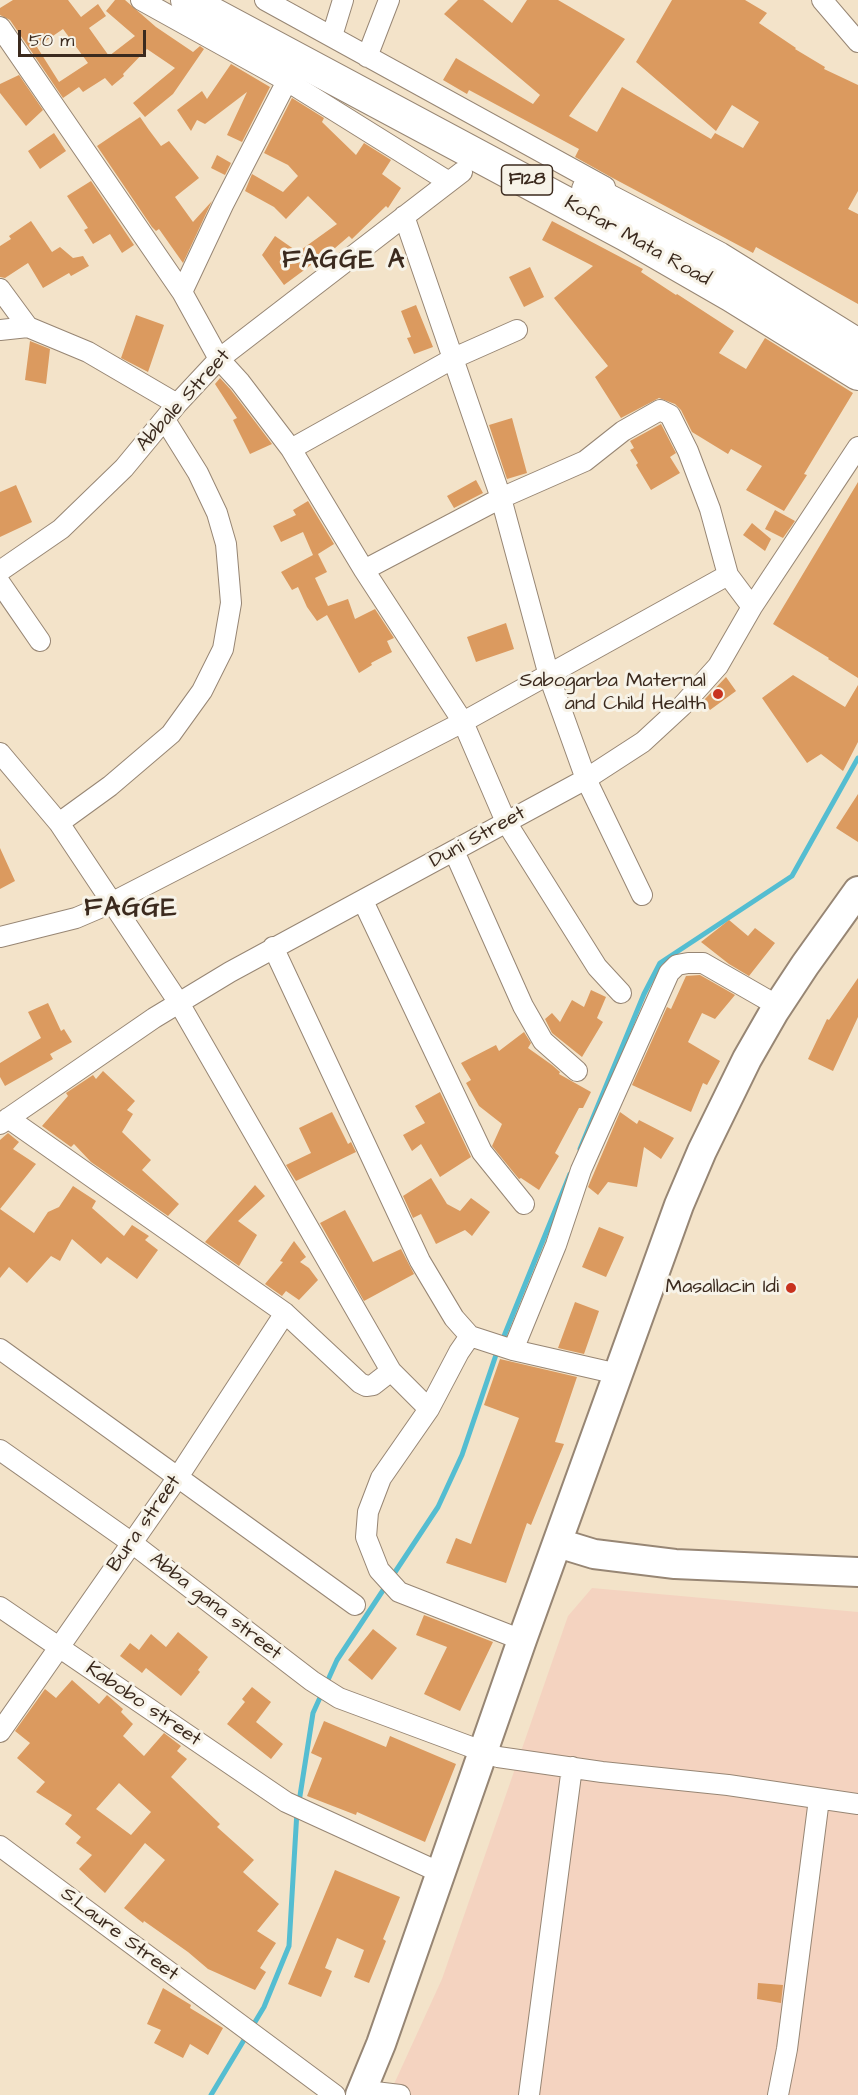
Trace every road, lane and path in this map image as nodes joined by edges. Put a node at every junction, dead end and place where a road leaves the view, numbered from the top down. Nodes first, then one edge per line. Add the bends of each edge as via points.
1 (141, 0) edge
2 (188, 0) edge
3 (232, 0) edge
4 (265, 0) edge
5 (343, 0) edge
6 (390, 0) edge
7 (822, 0) edge
8 (0, 27) edge
9 (332, 36) junction
10 (858, 42) edge
11 (368, 57) junction
12 (287, 81) junction
13 (404, 216) junction
14 (0, 289) edge
15 (182, 292) junction
16 (28, 327) junction
17 (0, 330) edge
18 (517, 330) dead end
19 (858, 330) edge
20 (858, 345) edge
21 (453, 358) junction
22 (219, 359) junction
23 (858, 374) edge
24 (177, 404) junction
25 (165, 420) junction
26 (858, 447) edge
27 (291, 449) junction
28 (501, 498) junction
29 (364, 570) junction
30 (0, 571) edge
31 (728, 575) junction
32 (0, 583) edge
33 (752, 607) junction
34 (40, 641) dead end
35 (549, 676) junction
36 (463, 722) junction
37 (0, 753) edge
38 (586, 780) junction
39 (506, 822) junction
40 (58, 823) junction
41 (454, 851) junction
42 (858, 891) edge
43 (642, 895) dead end
44 (363, 901) junction
45 (111, 903) junction
46 (858, 920) edge
47 (0, 938) edge
48 (273, 947) junction
49 (621, 993) dead end
50 (179, 1004) junction
51 (778, 1006) junction
52 (577, 1071) dead end
53 (4, 1121) edge
54 (524, 1204) dead end
55 (285, 1313) junction
56 (470, 1336) junction
57 (0, 1349) edge
58 (513, 1350) junction
59 (391, 1371) junction
60 (618, 1374) junction
61 (429, 1409) junction
62 (0, 1450) edge
63 (178, 1477) junction
64 (132, 1543) junction
65 (565, 1545) junction
66 (858, 1572) edge
67 (355, 1605) dead end
68 (0, 1607) edge
69 (522, 1640) junction
70 (60, 1648) junction
71 (0, 1732) edge
72 (490, 1754) junction
73 (572, 1767) junction
74 (819, 1799) junction
75 (858, 1804) edge
76 (0, 1846) edge
77 (441, 1873) junction
78 (377, 2094) edge
79 (335, 2095) edge
80 (529, 2095) edge
81 (778, 2095) edge

1 - 12 street
2 - 23 main road, Kofar Mata Road / F128 via 626,235
3 - 20 main road, Kofar Mata Road / F128 via 718,258
4 - 9 street
5 - 9 street
6 - 11 street
7 - 10 street
8 - 15 street
9 - 11 street
11 - 19 street via 728,253
12 - 13 street, Abbale Street via 455,177
12 - 15 street
13 - 21 street
13 - 22 street, Abbale Street
14 - 16 street
15 - 22 street
16 - 17 street
16 - 24 street via 88,352
18 - 21 street
21 - 27 street
21 - 28 street
22 - 24 street, Abbale Street
22 - 27 street
24 - 25 street, Abbale Street
25 - 30 street, Abbale Street via 124,468 62,529
25 - 40 street via 198,473 217,513 226,544 231,603 224,650 202,691 171,734 110,786
26 - 33 street, Duni Street
27 - 29 street
28 - 29 street
28 - 31 street via 585,461 653,412 664,411 670,415 688,451 710,509
28 - 35 street
29 - 36 street
31 - 33 street
31 - 35 street
32 - 34 street
33 - 38 street, Duni Street via 718,666 682,706 643,742
35 - 36 street
35 - 38 street
36 - 39 street
36 - 45 street
37 - 40 street
38 - 39 street, Duni Street
38 - 43 street
39 - 41 street, Duni Street
39 - 49 street via 597,967
40 - 45 street
41 - 44 street, Duni Street
41 - 52 street via 523,1006 543,1041
42 - 51 main road
44 - 48 street, Duni Street
44 - 54 street via 482,1152
45 - 47 street via 76,918
45 - 50 street
46 - 65 main road via 773,1042 708,1171
48 - 50 street, Duni Street
48 - 56 street via 420,1261 454,1318
50 - 53 street, Duni Street
50 - 59 street
51 - 58 street via 703,963 677,965 669,974 581,1170 556,1245
51 - 60 main road via 702,1151
53 - 55 street
55 - 59 street via 360,1383 373,1385
55 - 63 street, Bura street
56 - 58 street
56 - 61 street
57 - 63 street
58 - 60 street
59 - 61 street
60 - 65 main road
61 - 69 street via 381,1478 368,1512 366,1537 379,1570 399,1592
62 - 64 street, Abba gana street
63 - 64 street, Bura street
63 - 67 street
64 - 70 street, Bura street
64 - 72 street, Abba gana street via 339,1698
65 - 66 main road via 628,1560
65 - 69 main road
65 - 72 main road
68 - 70 street, Kabobo street
69 - 72 main road
70 - 71 street, Bura street
70 - 77 street, Kabobo street via 286,1802
72 - 73 street, Abba gana street
72 - 77 main road
72 - 78 main road via 427,1960
73 - 74 street, Abba gana street
73 - 80 street
74 - 75 street, Abba gana street
74 - 81 street
76 - 79 street, S.Laure Street
77 - 78 main road via 381,2044

